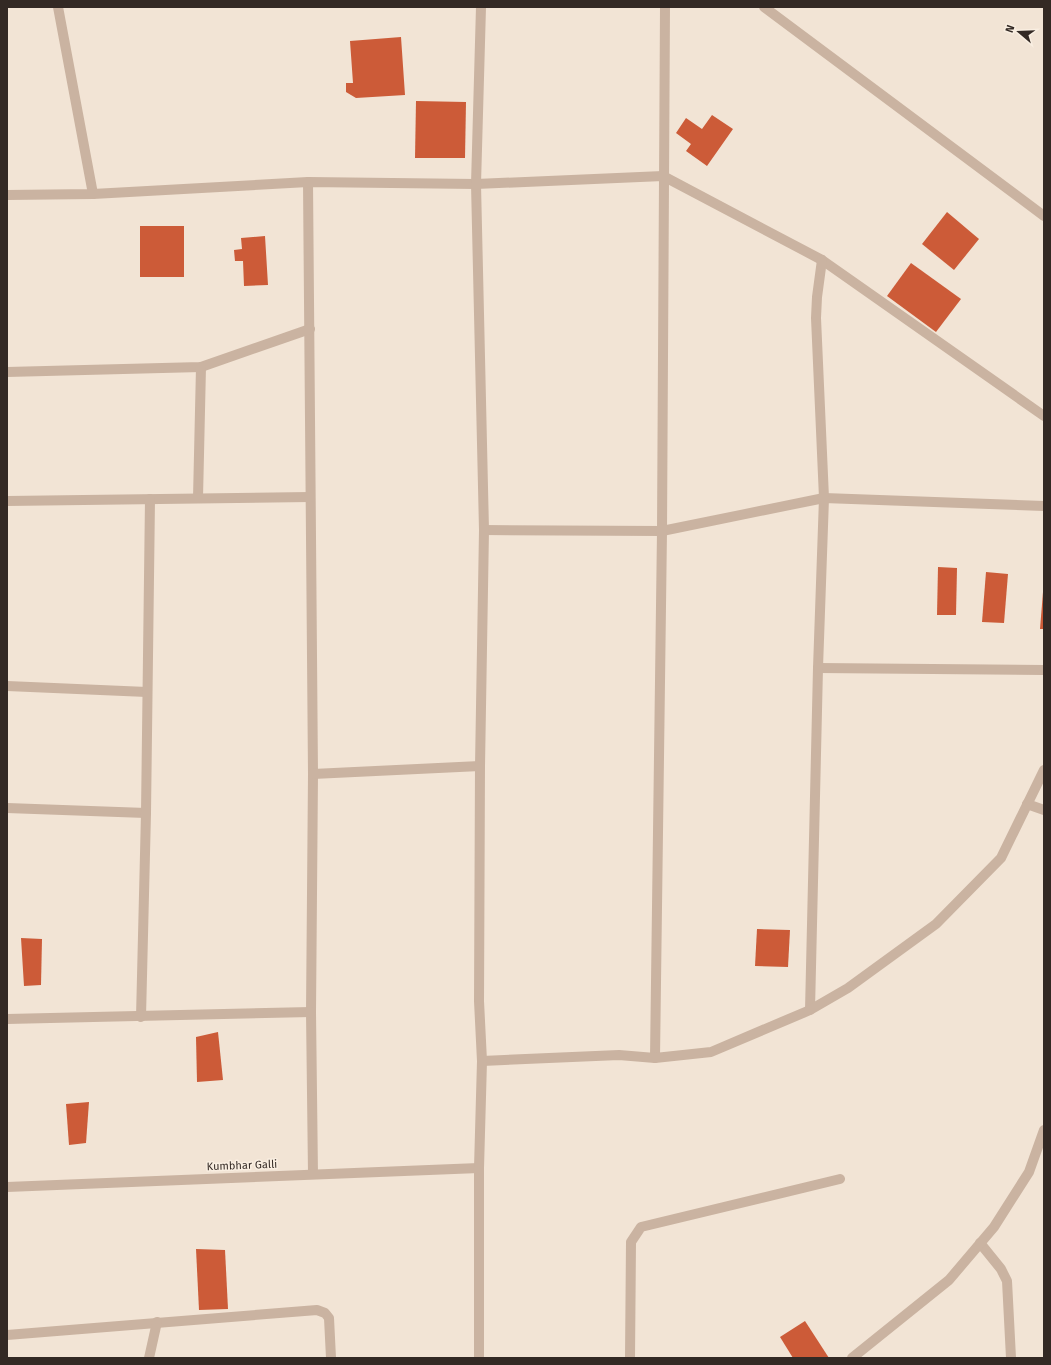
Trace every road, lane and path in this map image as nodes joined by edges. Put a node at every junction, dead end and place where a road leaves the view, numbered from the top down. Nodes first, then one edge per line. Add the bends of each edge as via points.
1 (58, 7) edge
2 (481, 7) edge
3 (665, 7) edge
4 (764, 7) edge
5 (663, 176) junction
6 (308, 182) junction
7 (476, 184) junction
8 (93, 194) junction
9 (7, 195) edge
10 (1044, 216) edge
11 (822, 260) junction
12 (310, 329) junction
13 (201, 367) junction
14 (7, 372) edge
15 (1044, 416) edge
16 (310, 497) junction
17 (198, 498) junction
18 (824, 498) junction
19 (150, 499) junction
20 (7, 500) edge
21 (1044, 506) edge
22 (484, 530) junction
23 (662, 531) junction
24 (818, 668) junction
25 (1044, 670) edge
26 (7, 686) edge
27 (147, 692) junction
28 (480, 766) junction
29 (1044, 770) edge
30 (313, 774) junction
31 (1027, 804) junction
32 (7, 808) edge
33 (1044, 810) edge
34 (146, 814) junction
35 (810, 1010) junction
36 (311, 1012) junction
37 (141, 1017) junction
38 (7, 1019) edge
39 (655, 1058) junction
40 (482, 1061) junction
41 (1044, 1130) edge
42 (479, 1168) junction
43 (313, 1174) junction
44 (840, 1179) dead end
45 (7, 1187) edge
46 (980, 1243) junction
47 (157, 1322) junction
48 (8, 1335) edge
49 (7, 1345) edge
50 (149, 1358) edge
51 (331, 1358) edge
52 (479, 1358) edge
53 (630, 1358) edge
54 (852, 1358) edge
55 (1011, 1358) edge

1 - 8 street
2 - 7 street
3 - 5 street
4 - 10 street
5 - 7 street
5 - 11 street
5 - 23 street
6 - 7 street
6 - 8 street
6 - 12 street
7 - 22 street
8 - 9 street
11 - 15 street
11 - 18 street via 816,318
12 - 13 street
12 - 16 street
13 - 14 street
13 - 17 street
16 - 17 street
16 - 30 street
17 - 19 street
18 - 21 street
18 - 23 street
18 - 24 street
19 - 20 street
19 - 27 street
22 - 23 street
22 - 28 street
23 - 39 street
24 - 25 street
24 - 35 street
26 - 27 street
27 - 34 street
28 - 30 street
28 - 40 street via 479,1001
29 - 31 street
30 - 36 street
31 - 33 street
31 - 35 street via 1001,858 936,924 848,988
32 - 34 street
34 - 37 street
35 - 39 street via 711,1052
36 - 37 street
36 - 43 street
37 - 38 street
39 - 40 street via 619,1055
40 - 42 street
41 - 46 street via 1029,1172 994,1227
42 - 43 street, Kumbhar Galli
42 - 52 street
43 - 45 street, Kumbhar Galli
44 - 53 street via 641,1227 631,1242
46 - 54 street via 949,1280
46 - 55 street via 1001,1269 1007,1281
47 - 48 street
47 - 50 street
47 - 51 street via 317,1310 328,1318
48 - 49 street

